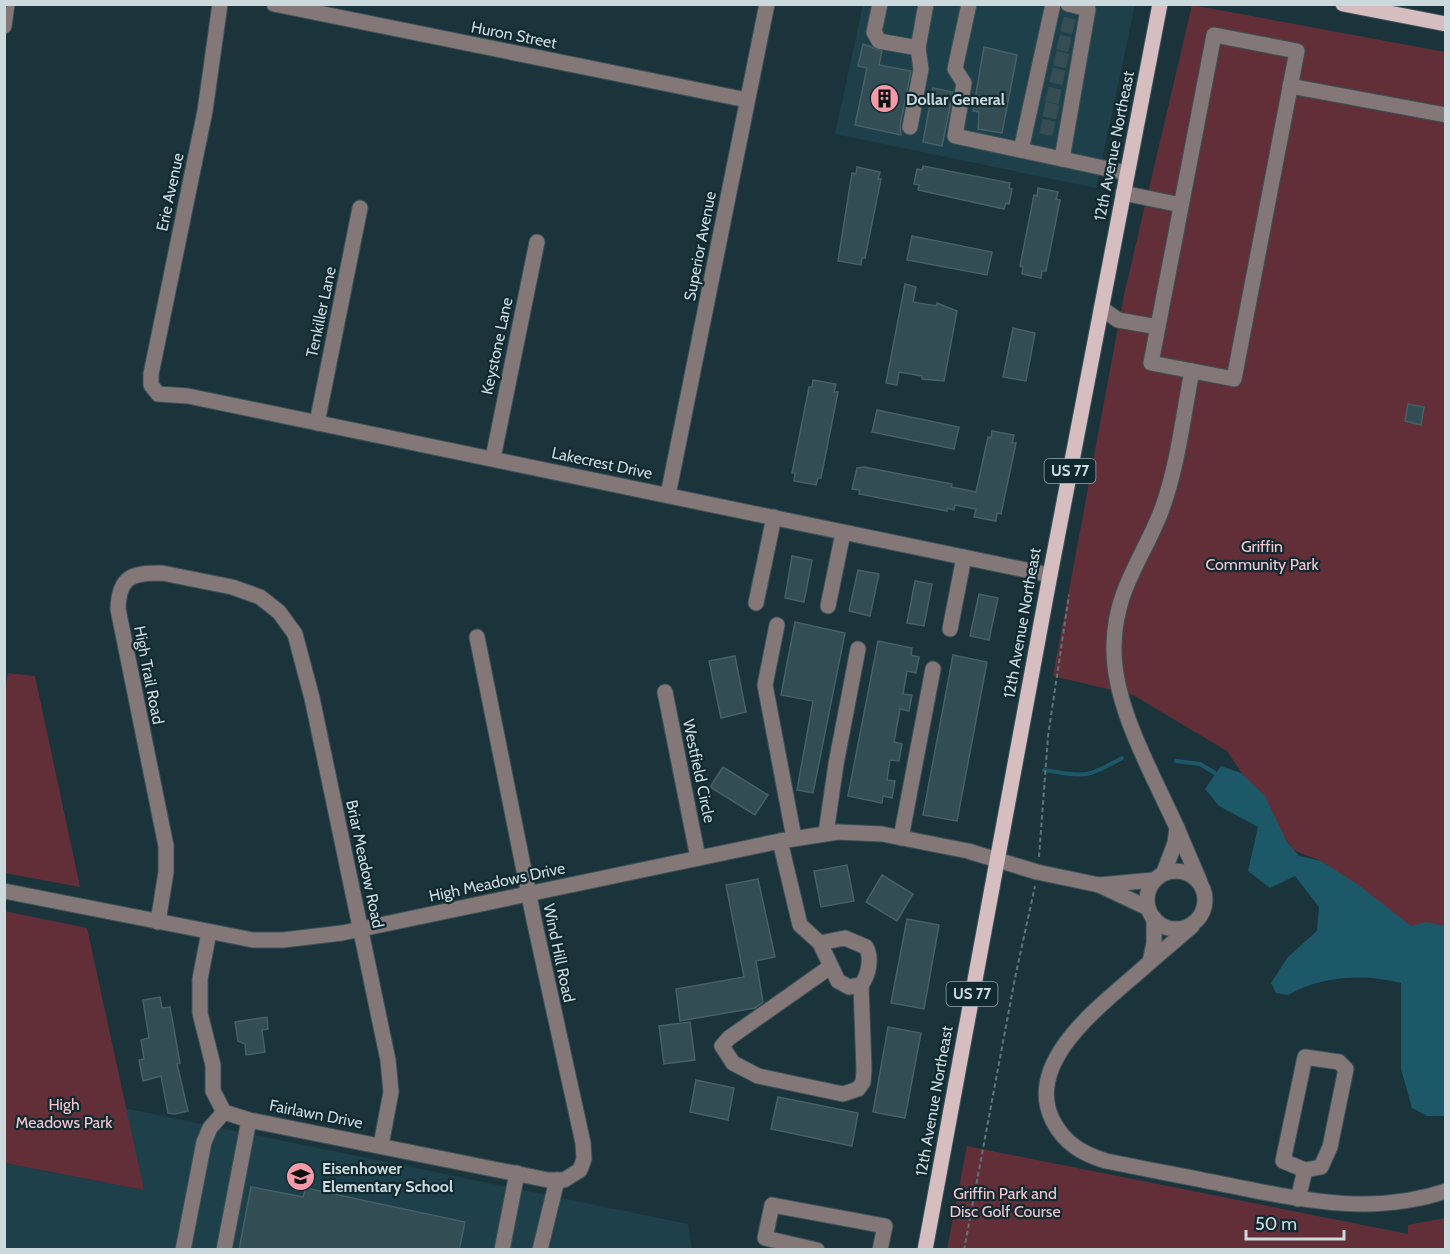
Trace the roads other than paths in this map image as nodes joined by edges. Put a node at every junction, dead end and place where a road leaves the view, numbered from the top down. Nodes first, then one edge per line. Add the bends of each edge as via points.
1 (7, 4) edge
2 (220, 4) edge
3 (274, 4) edge
4 (766, 4) edge
5 (880, 4) edge
6 (926, 4) edge
7 (969, 4) edge
8 (1053, 4) edge
9 (1068, 4) edge
10 (1160, 4) edge
11 (1343, 4) edge
12 (1446, 24) edge
13 (4, 26) edge
14 (1068, 26) junction
15 (1064, 44) junction
16 (918, 48) junction
17 (1061, 60) junction
18 (1057, 77) junction
19 (1290, 86) junction
20 (747, 100) junction
21 (1052, 103) junction
22 (1446, 115) edge
23 (1047, 127) junction
24 (910, 128) dead end
25 (1021, 150) junction
26 (1062, 159) junction
27 (1127, 173) junction
28 (1123, 193) junction
29 (1181, 205) junction
30 (360, 208) dead end
31 (537, 242) dead end
32 (1101, 308) junction
33 (1158, 327) junction
34 (1192, 371) junction
35 (151, 385) joint
36 (317, 423) junction
37 (493, 459) junction
38 (668, 495) junction
39 (774, 517) junction
40 (843, 533) junction
41 (964, 557) junction
42 (1050, 575) junction
43 (267, 601) joint
44 (756, 603) dead end
45 (828, 606) dead end
46 (777, 625) dead end
47 (950, 629) dead end
48 (477, 637) dead end
49 (858, 649) dead end
50 (933, 669) dead end
51 (665, 692) dead end
52 (1177, 828) junction
53 (826, 833) junction
54 (901, 838) junction
55 (787, 840) junction
56 (698, 858) junction
57 (997, 858) junction
58 (1159, 876) junction
59 (1099, 885) junction
60 (1204, 890) junction
61 (4, 891) edge
62 (529, 893) junction
63 (1151, 913) junction
64 (158, 922) junction
65 (1193, 924) junction
66 (360, 929) junction
67 (209, 932) junction
68 (820, 943) junction
69 (1150, 962) junction
70 (830, 967) junction
71 (861, 985) junction
72 (224, 1112) junction
73 (249, 1120) junction
74 (381, 1145) junction
75 (1305, 1170) junction
76 (518, 1173) junction
77 (556, 1180) junction
78 (1446, 1191) edge
79 (1298, 1199) junction
80 (183, 1250) edge
81 (224, 1250) edge
82 (502, 1250) edge
83 (540, 1250) edge
84 (818, 1250) edge
85 (880, 1250) edge
86 (925, 1250) edge

1 - 13 street
2 - 35 street, Erie Avenue via 205,111
3 - 20 street, Huron Street
4 - 20 street, Superior Avenue
5 - 16 street via 874,32 879,41
6 - 16 street
7 - 25 street via 955,69 964,83 955,136
8 - 14 street
9 - 14 street via 1088,9
10 - 27 main road, 12th Avenue Northeast / US 77
11 - 12 main road
14 - 15 street
14 - 15 street
15 - 17 street
15 - 17 street
16 - 24 street via 921,69
17 - 18 street
17 - 18 street
18 - 21 street
18 - 21 street
19 - 22 street
19 - 29 street via 1297,51 1214,35
19 - 34 street via 1234,379
20 - 38 street, Superior Avenue
21 - 23 street
21 - 23 street
23 - 25 street
23 - 26 street
25 - 26 street
26 - 27 street
27 - 28 main road, 12th Avenue Northeast / US 77
28 - 29 street
28 - 32 main road, 12th Avenue Northeast / US 77
29 - 33 street
30 - 36 street, Tenkiller Lane
31 - 37 street, Keystone Lane
32 - 33 street via 1119,320
32 - 42 main road, 12th Avenue Northeast / US 77
33 - 34 street via 1151,363
34 - 52 street via 1172,478 1162,509 1129,574 1114,645 1125,710
35 - 36 street, Lakecrest Drive via 162,395 188,396
36 - 37 street, Lakecrest Drive
37 - 38 street, Lakecrest Drive
38 - 39 street, Lakecrest Drive
39 - 40 street, Lakecrest Drive
39 - 44 street
40 - 41 street, Lakecrest Drive
40 - 45 street
41 - 42 street, Lakecrest Drive
41 - 47 street
42 - 57 main road, 12th Avenue Northeast / US 77
43 - 64 street, High Trail Road via 232,587 162,573 137,574 121,587 118,609 127,665 166,846
43 - 66 street, Briar Meadow Road via 289,623 301,648
46 - 55 street via 765,685
48 - 62 street, Wind Hill Road
49 - 53 street
50 - 54 street
51 - 56 street, Westfield Circle
52 - 58 street via 1176,843
52 - 60 street
53 - 54 street, High Meadows Drive via 862,832
53 - 55 street, High Meadows Drive
54 - 57 street, High Meadows Drive
55 - 56 street, High Meadows Drive
55 - 68 street via 796,917 806,933
56 - 62 street, High Meadows Drive
57 - 59 street, High Meadows Drive via 1037,872
57 - 86 main road, 12th Avenue Northeast / US 77
58 - 59 street
58 - 60 street via 1184,871
58 - 63 street via 1147,894
59 - 63 street
60 - 65 street via 1204,909
61 - 64 street, High Meadows Drive
62 - 66 street, High Meadows Drive
62 - 77 street, Wind Hill Road via 583,1143 580,1170
63 - 65 street via 1165,927
63 - 69 street via 1154,943
64 - 67 street, High Meadows Drive
65 - 69 street
66 - 67 street, High Meadows Drive via 267,941
66 - 74 street, Briar Meadow Road via 390,1078 390,1105
67 - 72 street via 200,980 200,1012 213,1065 213,1092
68 - 70 street
68 - 71 street via 845,938 866,946 867,974
69 - 79 street via 1072,1035 1055,1058 1046,1086 1049,1110 1058,1130 1073,1146 1106,1161
70 - 71 street via 844,985
70 - 71 street via 729,1038 722,1046 726,1056 758,1076 843,1094 858,1089 864,1070
72 - 73 street, Fairlawn Drive
72 - 80 street via 204,1142
73 - 74 street, Fairlawn Drive
73 - 81 street
74 - 76 street, Fairlawn Drive
75 - 75 street via 1322,1167 1330,1148 1346,1069 1339,1062 1305,1057 1283,1161
75 - 79 street
76 - 77 street, Fairlawn Drive
76 - 82 street
77 - 83 street
78 - 79 street via 1378,1205
84 - 85 street via 765,1238 772,1205 885,1226

